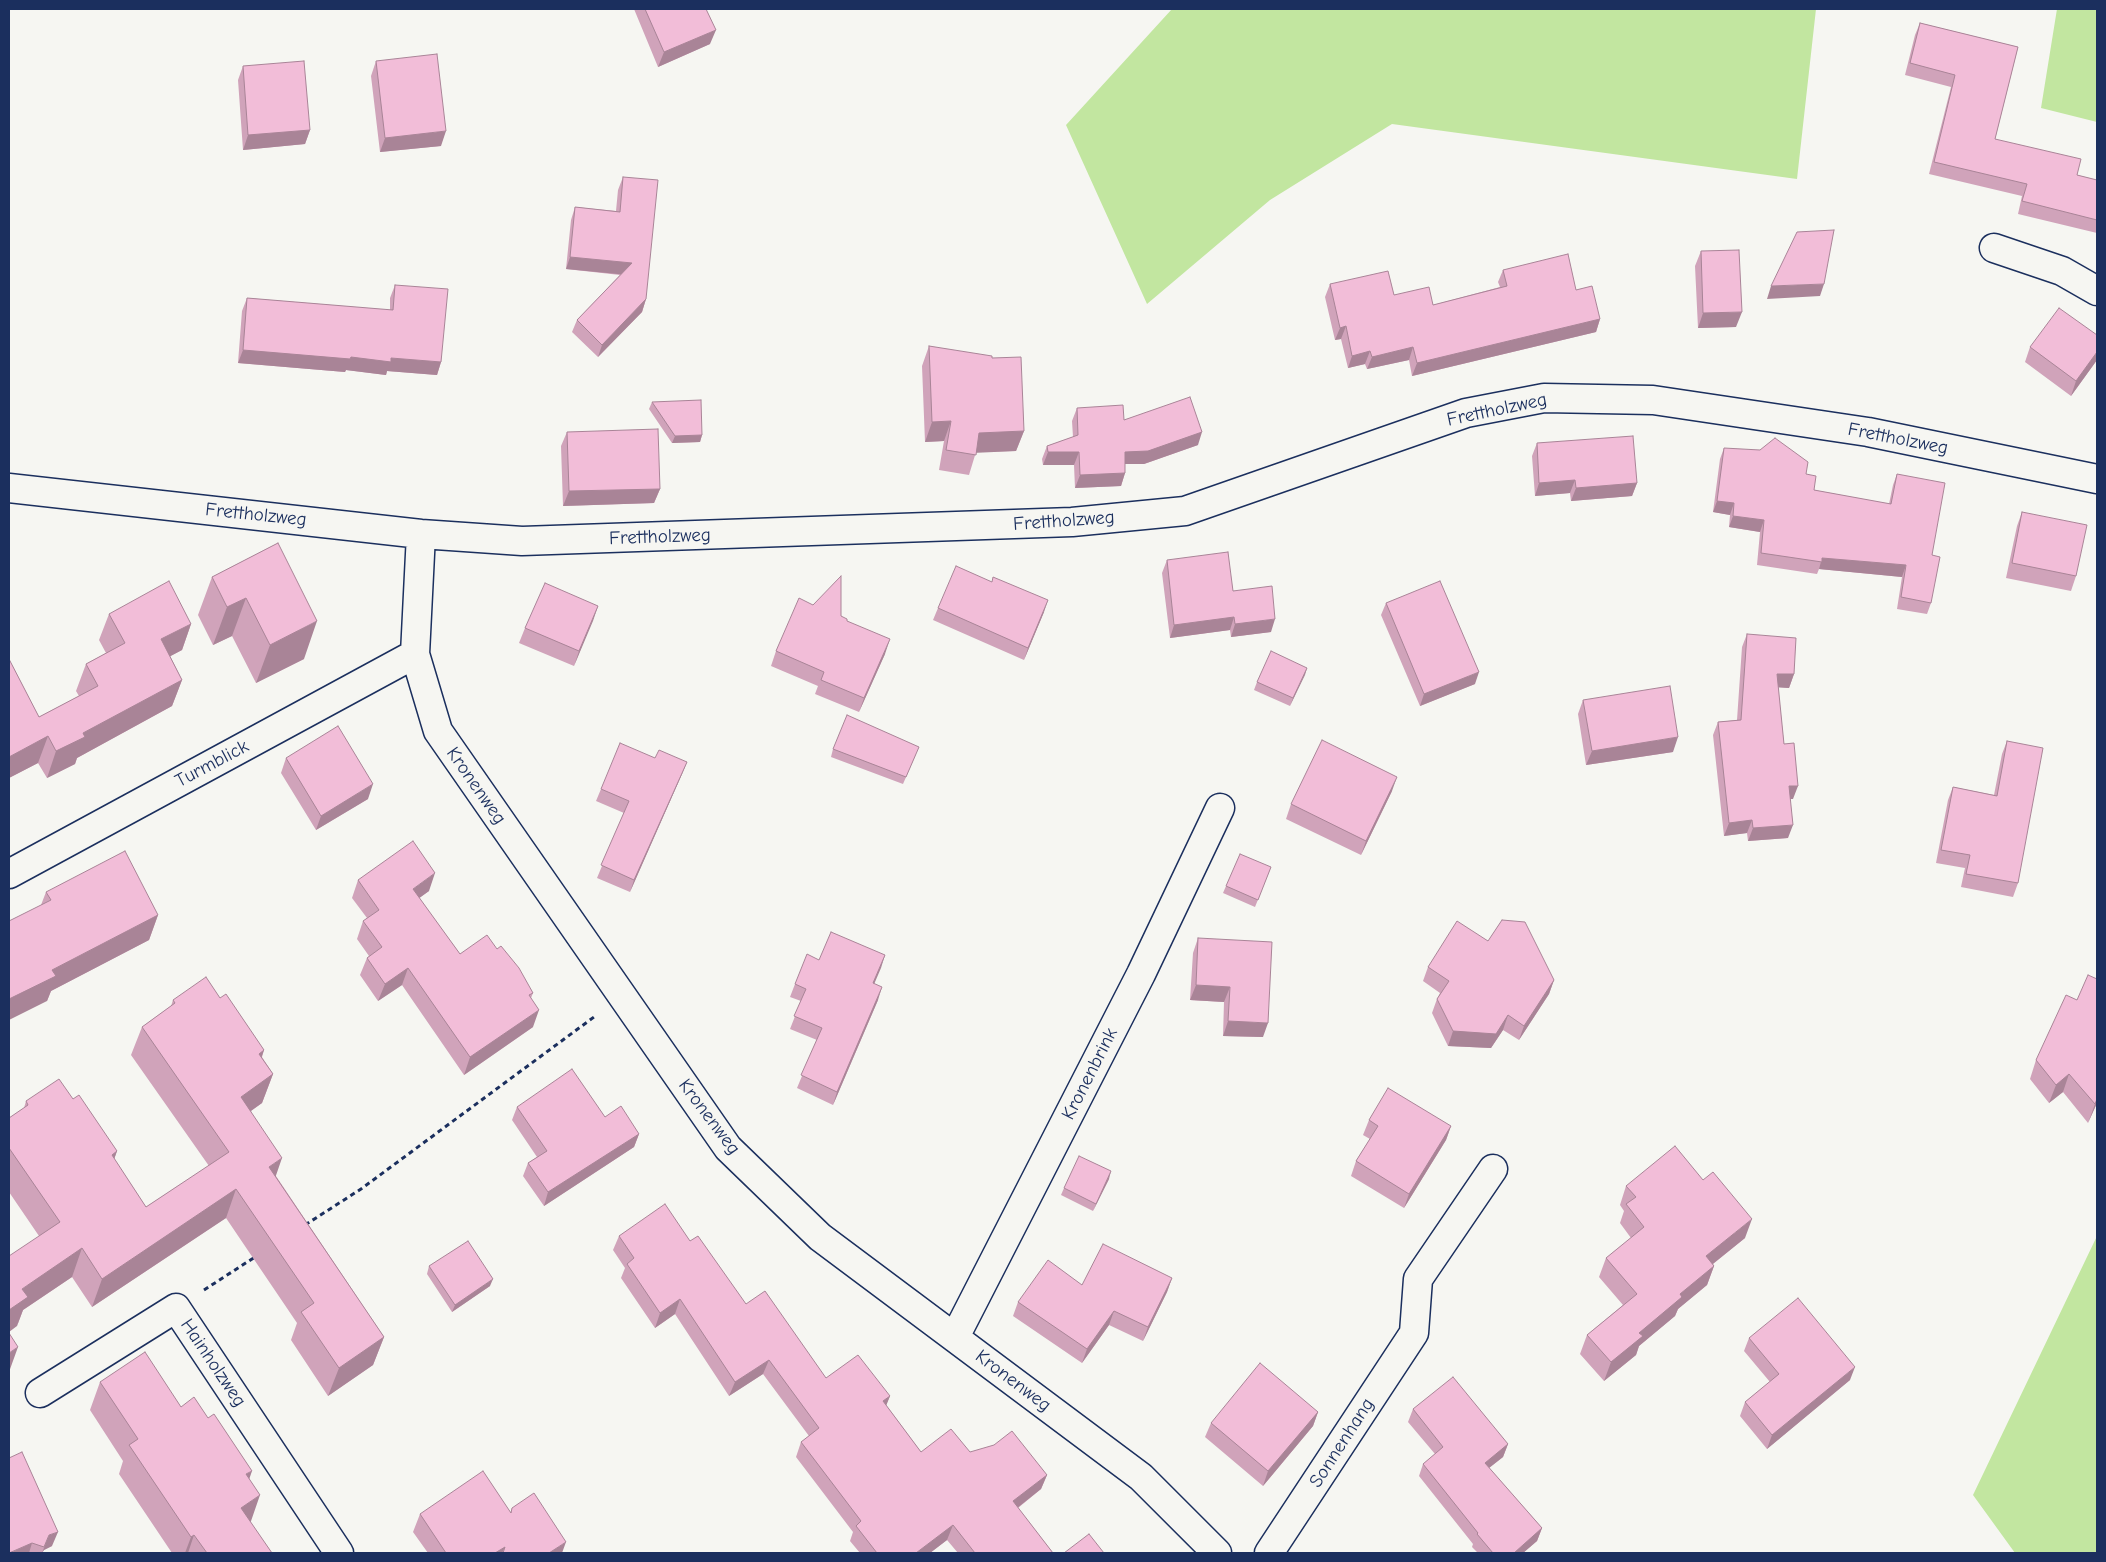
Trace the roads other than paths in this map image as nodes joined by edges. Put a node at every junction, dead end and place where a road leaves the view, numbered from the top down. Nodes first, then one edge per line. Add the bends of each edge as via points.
1 (1994, 248) dead end
2 (2097, 291) edge
3 (2097, 479) edge
4 (9, 488) edge
5 (422, 534) junction
6 (415, 654) junction
7 (1220, 808) dead end
8 (9, 874) edge
9 (1494, 1169) dead end
10 (955, 1338) junction
11 (40, 1393) dead end
12 (339, 1553) edge
13 (1217, 1553) edge
14 (1269, 1553) edge

1 - 2 street via 2062,271
3 - 5 street, Frettholzweg via 1868,432 1663,401 1544,398 1466,413 1184,511 1072,522 522,541
4 - 5 street, Frettholzweg
5 - 6 street, Kronenweg
6 - 8 street, Turmblick
6 - 10 street, Kronenweg via 438,731 728,1148 820,1237
7 - 10 street, Kronenbrink via 1141,974
9 - 14 street, Sonnenhang via 1418,1279 1414,1333
10 - 13 street, Kronenweg via 1141,1477
11 - 12 street, Hainholzweg via 176,1308

